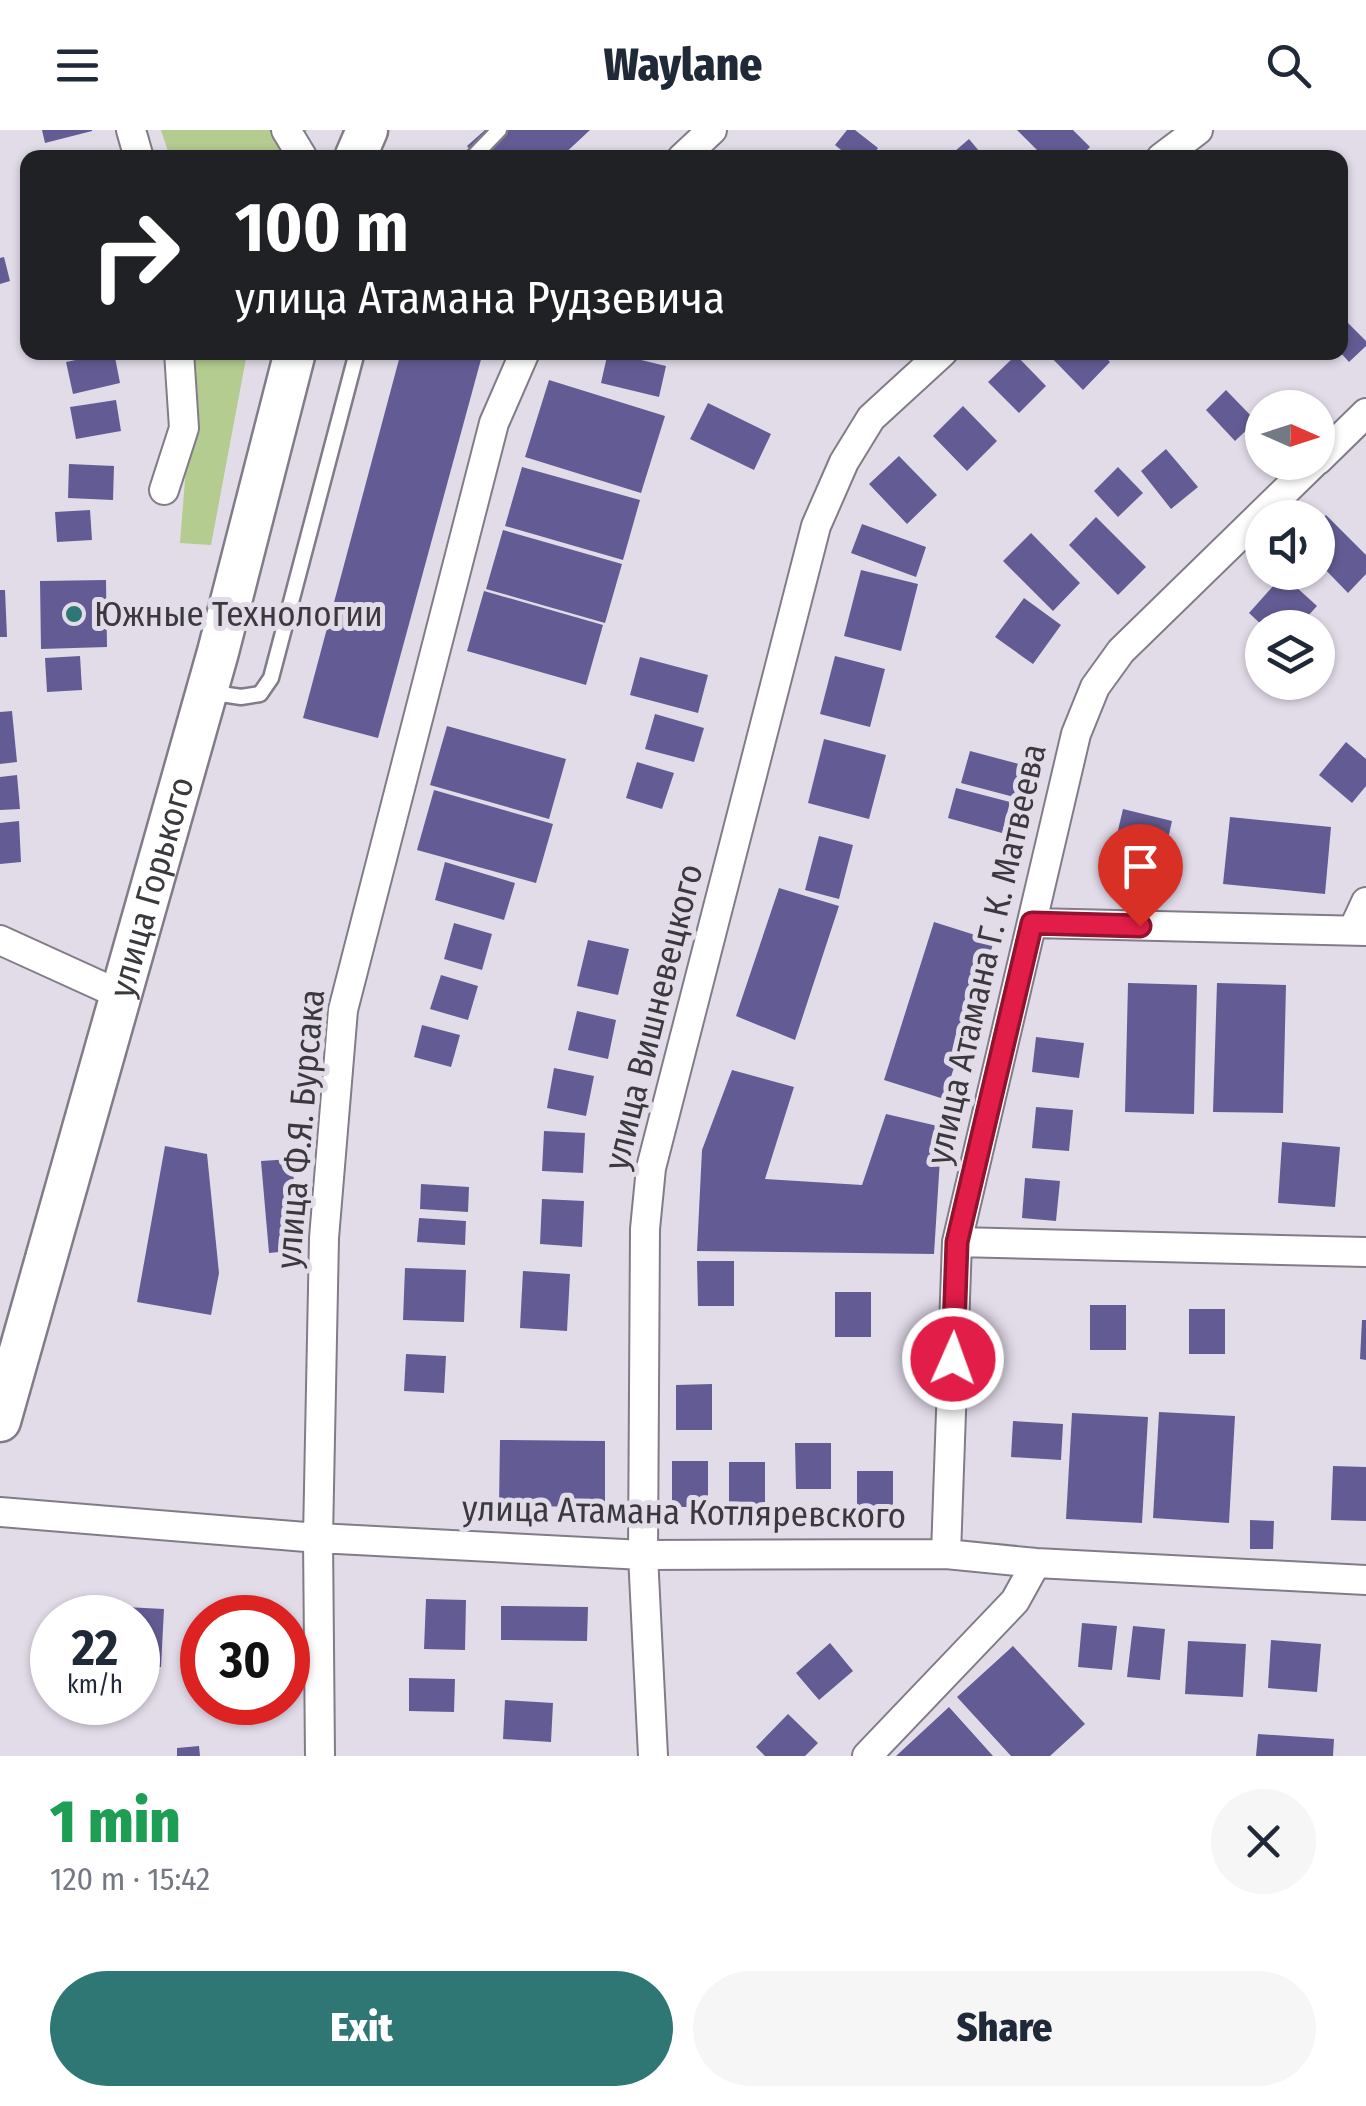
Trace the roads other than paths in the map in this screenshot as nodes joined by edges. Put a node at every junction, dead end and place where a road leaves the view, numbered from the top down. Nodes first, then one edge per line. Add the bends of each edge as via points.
1 (499, 130) edge
2 (712, 130) edge
3 (1198, 130) edge
4 (480, 150) edge
5 (691, 150) edge
6 (1172, 150) edge
7 (180, 360) edge
8 (293, 360) edge
9 (356, 360) edge
10 (521, 360) edge
11 (934, 360) edge
12 (1366, 413) edge
13 (1335, 443) edge
14 (1296, 480) edge
15 (164, 490) dead end
16 (206, 692) junction
17 (1366, 902) edge
18 (1032, 923) junction
19 (1360, 930) edge
20 (0, 940) edge
21 (122, 996) junction
22 (957, 1242) junction
23 (1366, 1252) edge
24 (0, 1422) edge
25 (0, 1512) edge
26 (318, 1538) junction
27 (946, 1554) junction
28 (643, 1555) junction
29 (1036, 1562) junction
30 (1366, 1580) edge
31 (320, 1756) edge
32 (653, 1756) edge
33 (868, 1756) edge

1 - 4 lane
2 - 5 street
3 - 6 street
7 - 15 street via 184,428
8 - 16 main road, улица Горького
9 - 16 lane via 271,678 260,694
10 - 26 street, улица Ф.Я. Бурсака via 494,423 343,1010 324,1238
11 - 28 street, улица Вишневецкого via 872,418 816,526 651,1168
12 - 13 street, улица Атамана Г. К. Матвеева
14 - 18 street, улица Атамана Г. К. Матвеева via 1120,651 1095,687 1076,734
16 - 21 main road, улица Горького
17 - 19 street
18 - 19 street
18 - 22 street, улица Атамана Г. К. Матвеева
20 - 21 street
21 - 24 main road, улица Горького
22 - 23 street
22 - 27 street, улица Атамана Г. К. Матвеева
25 - 26 street, улица Атамана Котляревского
26 - 28 street, улица Атамана Котляревского
26 - 31 street, улица Ф.Я. Бурсака
27 - 28 street, улица Атамана Котляревского
27 - 29 street, улица Атамана Котляревского
28 - 32 street, улица Вишневецкого
29 - 30 street, улица Атамана Котляревского
29 - 33 street via 1015,1601

